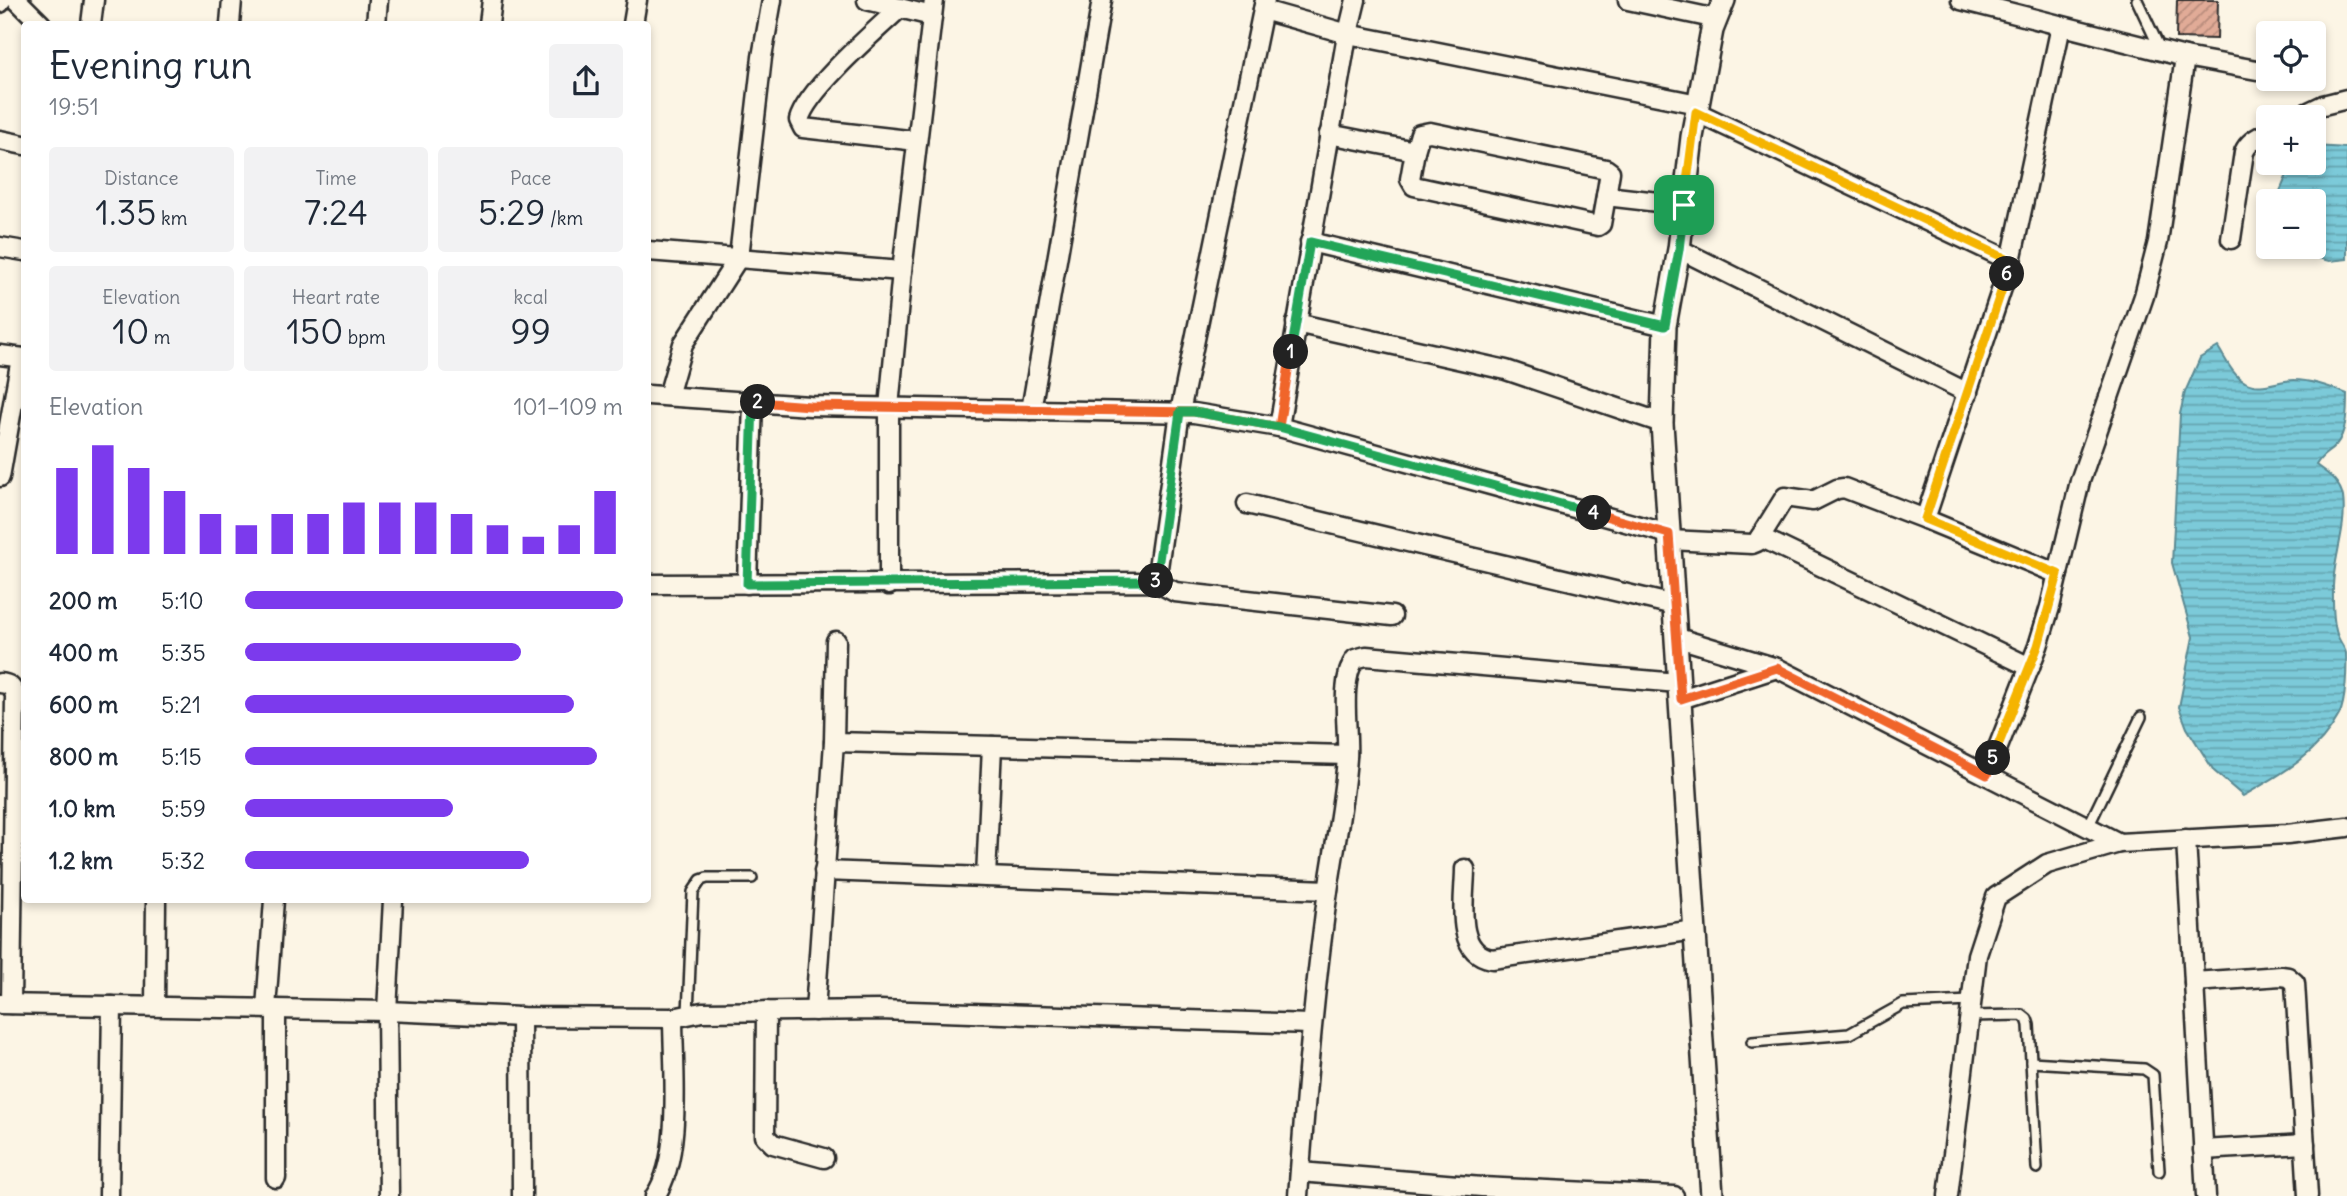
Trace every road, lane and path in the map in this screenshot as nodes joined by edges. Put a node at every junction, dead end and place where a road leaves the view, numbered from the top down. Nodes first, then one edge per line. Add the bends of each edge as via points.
1 (17, 0) edge
2 (94, 0) edge
3 (232, 0) edge
4 (378, 0) edge
5 (492, 0) edge
6 (637, 0) edge
7 (772, 0) edge
8 (867, 0) edge
9 (1102, 0) edge
10 (1356, 0) edge
11 (1628, 0) edge
12 (1961, 0) edge
13 (2137, 0) edge
14 (1264, 5) edge
15 (900, 8) junction
16 (933, 8) edge
17 (1720, 9) edge
18 (38, 21) edge
19 (91, 21) edge
20 (230, 21) edge
21 (376, 21) edge
22 (489, 21) edge
23 (634, 21) edge
24 (2061, 26) junction
25 (1348, 34) junction
26 (2161, 51) junction
27 (2185, 57) junction
28 (2256, 70) edge
29 (2347, 99) edge
30 (2323, 105) edge
31 (1697, 108) junction
32 (1329, 134) junction
33 (2256, 138) edge
34 (0, 140) edge
35 (917, 142) junction
36 (21, 144) edge
37 (1415, 151) junction
38 (1606, 196) junction
39 (1684, 205) junction
40 (2231, 239) dead end
41 (1310, 242) junction
42 (0, 247) edge
43 (21, 250) edge
44 (1679, 250) junction
45 (651, 251) edge
46 (739, 257) junction
47 (2011, 261) junction
48 (902, 271) junction
49 (1296, 323) junction
50 (1665, 326) junction
51 (0, 355) edge
52 (21, 358) edge
53 (21, 368) edge
54 (1968, 393) junction
55 (651, 395) edge
56 (668, 396) junction
57 (753, 402) junction
58 (889, 407) junction
59 (1031, 410) junction
60 (1180, 412) junction
61 (1662, 423) junction
62 (1279, 427) junction
63 (0, 477) edge
64 (1247, 504) dead end
65 (1925, 519) junction
66 (1669, 537) junction
67 (1760, 537) junction
68 (2058, 574) junction
69 (1156, 582) junction
70 (651, 584) edge
71 (747, 584) junction
72 (889, 585) junction
73 (1674, 605) junction
74 (1392, 616) dead end
75 (1675, 638) junction
76 (836, 641) dead end
77 (2030, 667) junction
78 (1777, 668) junction
79 (0, 683) edge
80 (1679, 691) junction
81 (2141, 717) dead end
82 (834, 742) junction
83 (992, 746) junction
84 (1347, 755) junction
85 (1987, 775) junction
86 (19, 786) edge
87 (2088, 827) junction
88 (2347, 827) edge
89 (2186, 839) junction
90 (2119, 843) junction
91 (1465, 869) dead end
92 (824, 871) junction
93 (986, 877) junction
94 (752, 878) dead end
95 (1328, 890) junction
96 (12, 893) edge
97 (156, 903) edge
98 (274, 903) edge
99 (393, 903) edge
100 (1695, 930) junction
101 (2194, 982) junction
102 (6, 1004) edge
103 (112, 1006) junction
104 (155, 1006) junction
105 (271, 1008) junction
106 (1970, 1008) junction
107 (387, 1010) junction
108 (766, 1011) junction
109 (815, 1011) junction
110 (680, 1016) junction
111 (521, 1017) junction
112 (1310, 1024) junction
113 (1752, 1042) dead end
114 (2031, 1062) junction
115 (2305, 1144) junction
116 (2203, 1150) junction
117 (824, 1158) dead end
118 (2036, 1168) dead end
119 (2159, 1171) dead end
120 (1300, 1172) junction
121 (276, 1178) dead end
122 (1482, 1191) edge
123 (109, 1196) edge
124 (388, 1196) edge
125 (522, 1196) edge
126 (654, 1196) edge
127 (1298, 1196) edge
128 (1674, 1196) edge
129 (1712, 1196) edge
130 (1948, 1196) edge
131 (2206, 1196) edge
132 (2308, 1196) edge

1 - 18 street
2 - 19 street
3 - 20 street
4 - 21 street
5 - 22 street
6 - 23 street
7 - 46 street
8 - 15 street
9 - 59 street
10 - 25 street
11 - 17 street
12 - 24 street
13 - 26 lane
14 - 25 street
14 - 60 street
15 - 16 street
15 - 35 street via 810,98 799,120 803,128
16 - 35 street
17 - 31 street
24 - 26 street
24 - 47 street
25 - 31 street
25 - 32 street
26 - 27 street
27 - 28 street
27 - 68 street via 2158,242 2080,481
29 - 30 street
31 - 39 street
31 - 47 street
32 - 37 street
32 - 41 street
33 - 40 street via 2244,152
34 - 36 street
35 - 48 street
37 - 38 street via 1420,134 1426,132 1606,169
37 - 38 street via 1410,179 1414,186 1598,226
38 - 39 street
39 - 44 street
41 - 49 street
41 - 50 street
42 - 43 street
44 - 50 street
44 - 54 street
45 - 46 street
46 - 48 street
46 - 56 street via 683,344
47 - 54 street
48 - 58 street
49 - 61 street via 1506,370
49 - 62 street
50 - 61 street
51 - 52 street
53 - 63 street
54 - 65 street
55 - 56 street
56 - 57 street
57 - 58 street
57 - 71 street
58 - 59 street
58 - 72 street
59 - 60 street
60 - 62 street
60 - 69 street
61 - 66 street
62 - 66 street
64 - 73 street
65 - 67 street via 1841,488 1813,501 1785,497
65 - 68 street
66 - 67 street via 1746,545
66 - 73 street
67 - 77 street
68 - 77 street
69 - 72 street
69 - 74 street via 1175,592
70 - 71 street
71 - 72 street
73 - 75 street
75 - 78 street
75 - 80 street
76 - 82 street
77 - 85 street
78 - 80 street
78 - 85 street
79 - 86 street via 12,687 15,695
80 - 84 street via 1361,656 1354,659 1348,673
80 - 100 street
81 - 87 lane
82 - 83 street
82 - 92 street
83 - 84 street
83 - 93 street
84 - 95 street
85 - 87 street
86 - 96 street
87 - 90 street
88 - 89 street
89 - 90 street
89 - 101 street
90 - 106 street via 2046,864 1996,897 1977,955
91 - 100 street via 1468,944 1482,958
92 - 93 street
92 - 109 street
93 - 95 street
94 - 110 lane via 707,878 693,892
95 - 112 street
96 - 102 street
97 - 104 street
98 - 105 street
99 - 107 street
100 - 129 street
101 - 115 street via 2281,976 2295,983
101 - 116 street
102 - 103 street
103 - 104 street
103 - 123 street
104 - 105 street
105 - 107 street
105 - 121 street
106 - 113 lane via 1903,1004 1849,1034
106 - 114 lane via 2026,1018
106 - 130 street
107 - 111 street
107 - 124 street
108 - 109 street
108 - 110 street
108 - 117 street via 765,1136 773,1144
109 - 112 street
110 - 111 street
110 - 126 street via 674,1131 665,1175
111 - 125 street
112 - 120 street
114 - 118 lane
114 - 119 lane via 2149,1071 2153,1075
115 - 116 street
115 - 132 street
116 - 131 street
120 - 122 street
120 - 127 street
122 - 128 street

